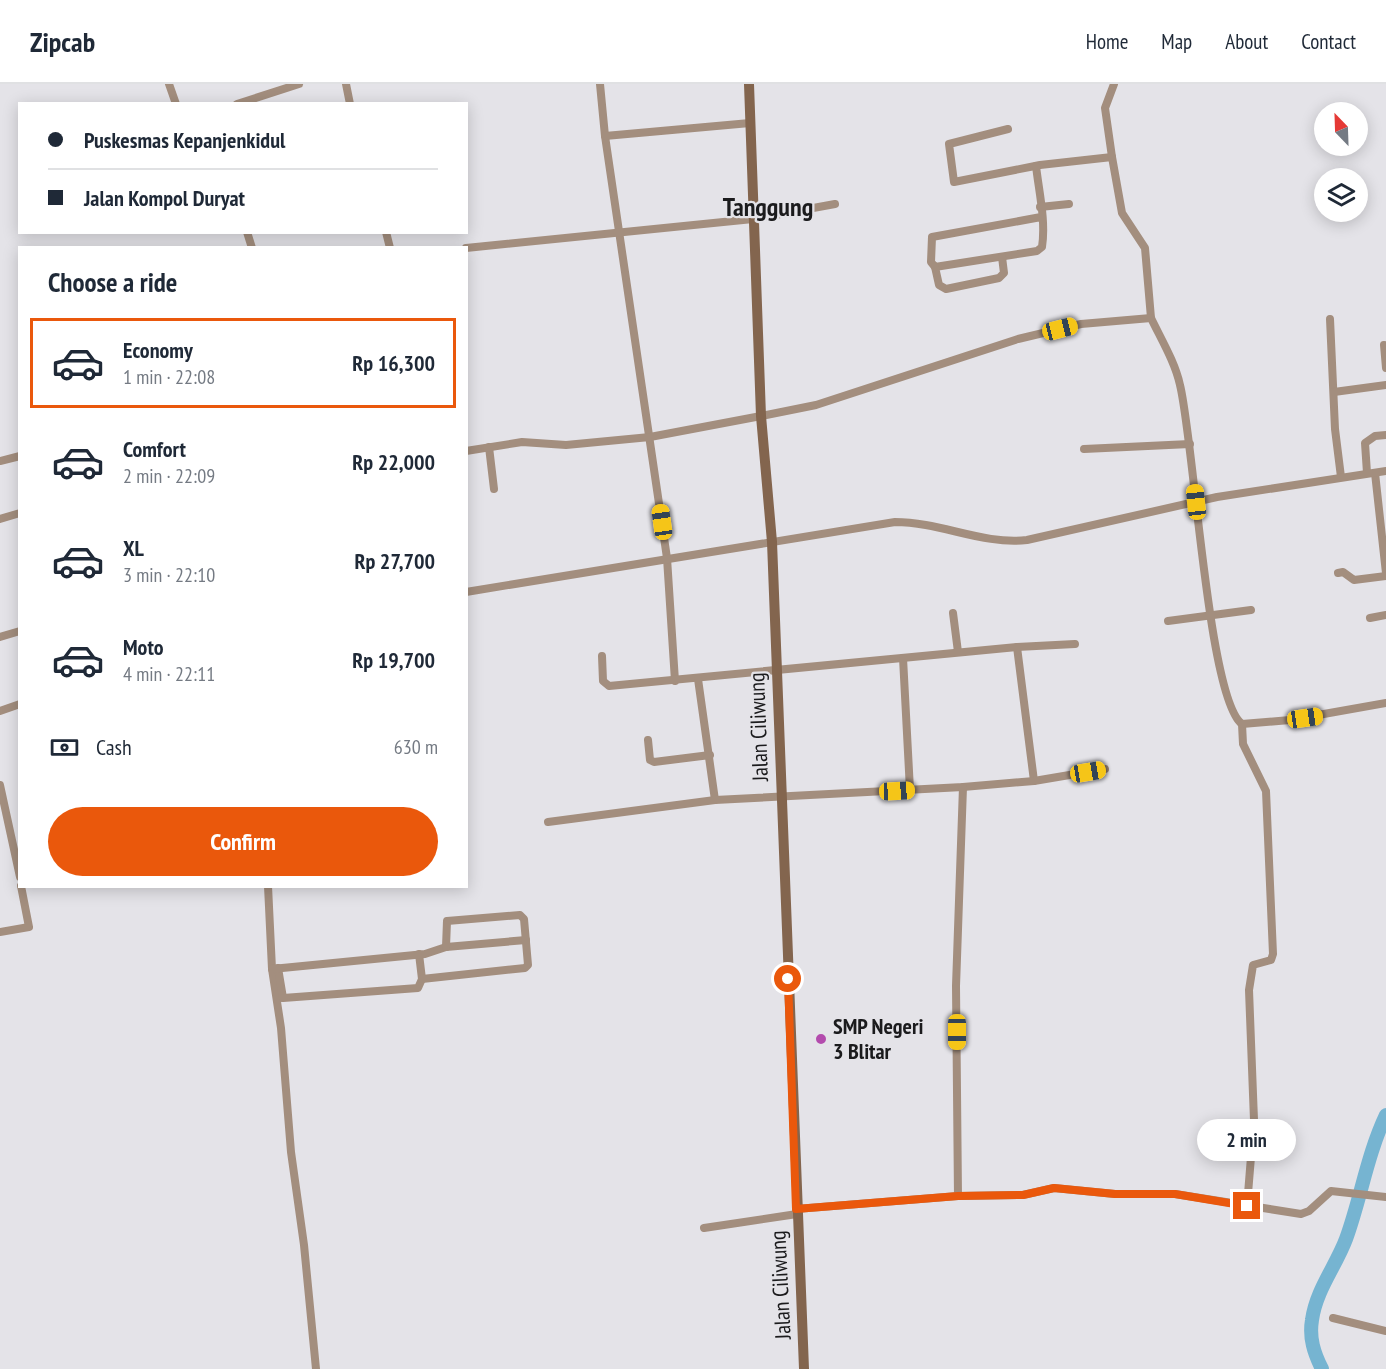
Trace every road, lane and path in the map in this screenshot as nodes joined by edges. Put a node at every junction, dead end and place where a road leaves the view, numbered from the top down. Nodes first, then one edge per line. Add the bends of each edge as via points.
1 (169, 84) edge
2 (299, 84) edge
3 (346, 84) edge
4 (600, 84) edge
5 (749, 84) edge
6 (1114, 84) edge
7 (175, 102) edge
8 (243, 102) edge
9 (350, 102) edge
10 (750, 123) junction
11 (1008, 129) dead end
12 (605, 136) junction
13 (1112, 157) junction
14 (1036, 166) junction
15 (835, 204) dead end
16 (1069, 204) dead end
17 (1040, 207) junction
18 (1041, 218) junction
19 (753, 219) junction
20 (621, 231) junction
21 (468, 248) edge
22 (1002, 256) junction
23 (935, 267) junction
24 (1151, 318) junction
25 (1330, 319) dead end
26 (1384, 345) edge
27 (1386, 368) edge
28 (1386, 385) edge
29 (1334, 392) junction
30 (761, 416) junction
31 (1386, 435) edge
32 (650, 437) junction
33 (1190, 444) junction
34 (489, 447) junction
35 (1083, 449) dead end
36 (468, 451) edge
37 (18, 456) edge
38 (0, 461) edge
39 (1386, 471) edge
40 (1371, 473) junction
41 (1341, 477) junction
42 (494, 489) dead end
43 (1196, 502) junction
44 (18, 514) edge
45 (0, 519) edge
46 (772, 542) junction
47 (667, 558) junction
48 (1386, 569) edge
49 (1338, 573) dead end
50 (468, 592) edge
51 (1251, 610) dead end
52 (952, 614) dead end
53 (1386, 615) edge
54 (1211, 616) junction
55 (1370, 618) dead end
56 (1168, 621) dead end
57 (18, 632) edge
58 (0, 637) edge
59 (1075, 644) dead end
60 (1017, 647) junction
61 (958, 652) junction
62 (602, 656) dead end
63 (903, 658) junction
64 (775, 672) junction
65 (698, 679) junction
66 (675, 681) junction
67 (1386, 703) edge
68 (18, 705) edge
69 (0, 711) edge
70 (1242, 724) junction
71 (648, 740) dead end
72 (710, 755) junction
73 (1105, 768) dead end
74 (1034, 781) junction
75 (0, 785) edge
76 (963, 787) junction
77 (910, 790) junction
78 (780, 796) junction
79 (715, 800) junction
80 (548, 822) dead end
81 (18, 868) edge
82 (21, 888) edge
83 (268, 888) edge
84 (0, 932) edge
85 (526, 940) junction
86 (446, 947) junction
87 (422, 954) junction
88 (275, 968) junction
89 (425, 978) junction
90 (958, 1196) junction
91 (1386, 1197) edge
92 (1247, 1206) junction
93 (797, 1211) junction
94 (704, 1228) dead end
95 (1333, 1318) dead end
96 (1386, 1331) edge
97 (316, 1369) edge
98 (804, 1369) edge

1 - 7 street
2 - 8 street
3 - 9 street
4 - 12 street
5 - 10 main road, Jalan Ciliwung
6 - 13 street via 1105,108
10 - 12 street
10 - 19 main road, Jalan Ciliwung
11 - 14 street via 949,144 954,182
12 - 20 street
13 - 14 street
13 - 24 street via 1122,213 1145,248
14 - 17 street
15 - 19 street
16 - 17 street
17 - 18 street
18 - 22 street via 1042,247
18 - 23 street via 932,237 931,262
19 - 20 street
19 - 30 main road, Jalan Ciliwung
20 - 21 street
20 - 32 street
22 - 23 street
22 - 23 street via 1004,273 999,278 946,289 939,285
24 - 30 street via 1081,324 1018,339 816,405
24 - 33 street via 1177,373
25 - 29 street
26 - 27 street
28 - 29 street
29 - 41 street
30 - 32 street
30 - 46 main road, Jalan Ciliwung
31 - 40 street via 1365,443
32 - 34 street
32 - 47 street
33 - 35 street
33 - 43 street
34 - 36 street
34 - 42 street
37 - 38 street
39 - 40 street
40 - 41 street
40 - 48 street
41 - 43 street
43 - 46 street via 1040,538 998,541 902,522
43 - 54 street
44 - 45 street
46 - 47 street
46 - 64 main road, Jalan Ciliwung
47 - 50 street
47 - 66 street
48 - 49 street via 1354,580 1344,572
51 - 54 street
52 - 61 street
53 - 55 street
54 - 56 street
54 - 70 street via 1223,687 1233,715
57 - 58 street
59 - 60 street
60 - 61 street
60 - 74 street
61 - 63 street
62 - 66 street via 606,686
63 - 64 street
63 - 77 street
64 - 65 street
64 - 78 main road, Jalan Ciliwung
65 - 66 street
65 - 72 street
67 - 70 street via 1319,716
68 - 69 street
70 - 92 street via 1244,744 1266,791 1273,954 1271,960 1250,969 1254,1120
71 - 72 street via 650,760 654,762
72 - 79 street
73 - 74 street
74 - 76 street
75 - 81 street
76 - 77 street
76 - 90 street via 957,986
77 - 78 street
78 - 79 street
78 - 93 main road, Jalan Ciliwung
79 - 80 street
82 - 84 street via 29,927
83 - 88 street
85 - 86 street
85 - 86 street via 520,915 447,921
85 - 89 street via 525,968
86 - 87 street
87 - 88 street
87 - 89 street
88 - 89 street via 281,995 287,999 418,988
88 - 97 street
90 - 92 street via 1023,1195 1054,1188 1175,1194
90 - 93 street
91 - 92 street via 1336,1191 1326,1194 1305,1214
93 - 94 street
93 - 98 main road, Jalan Ciliwung
95 - 96 street

